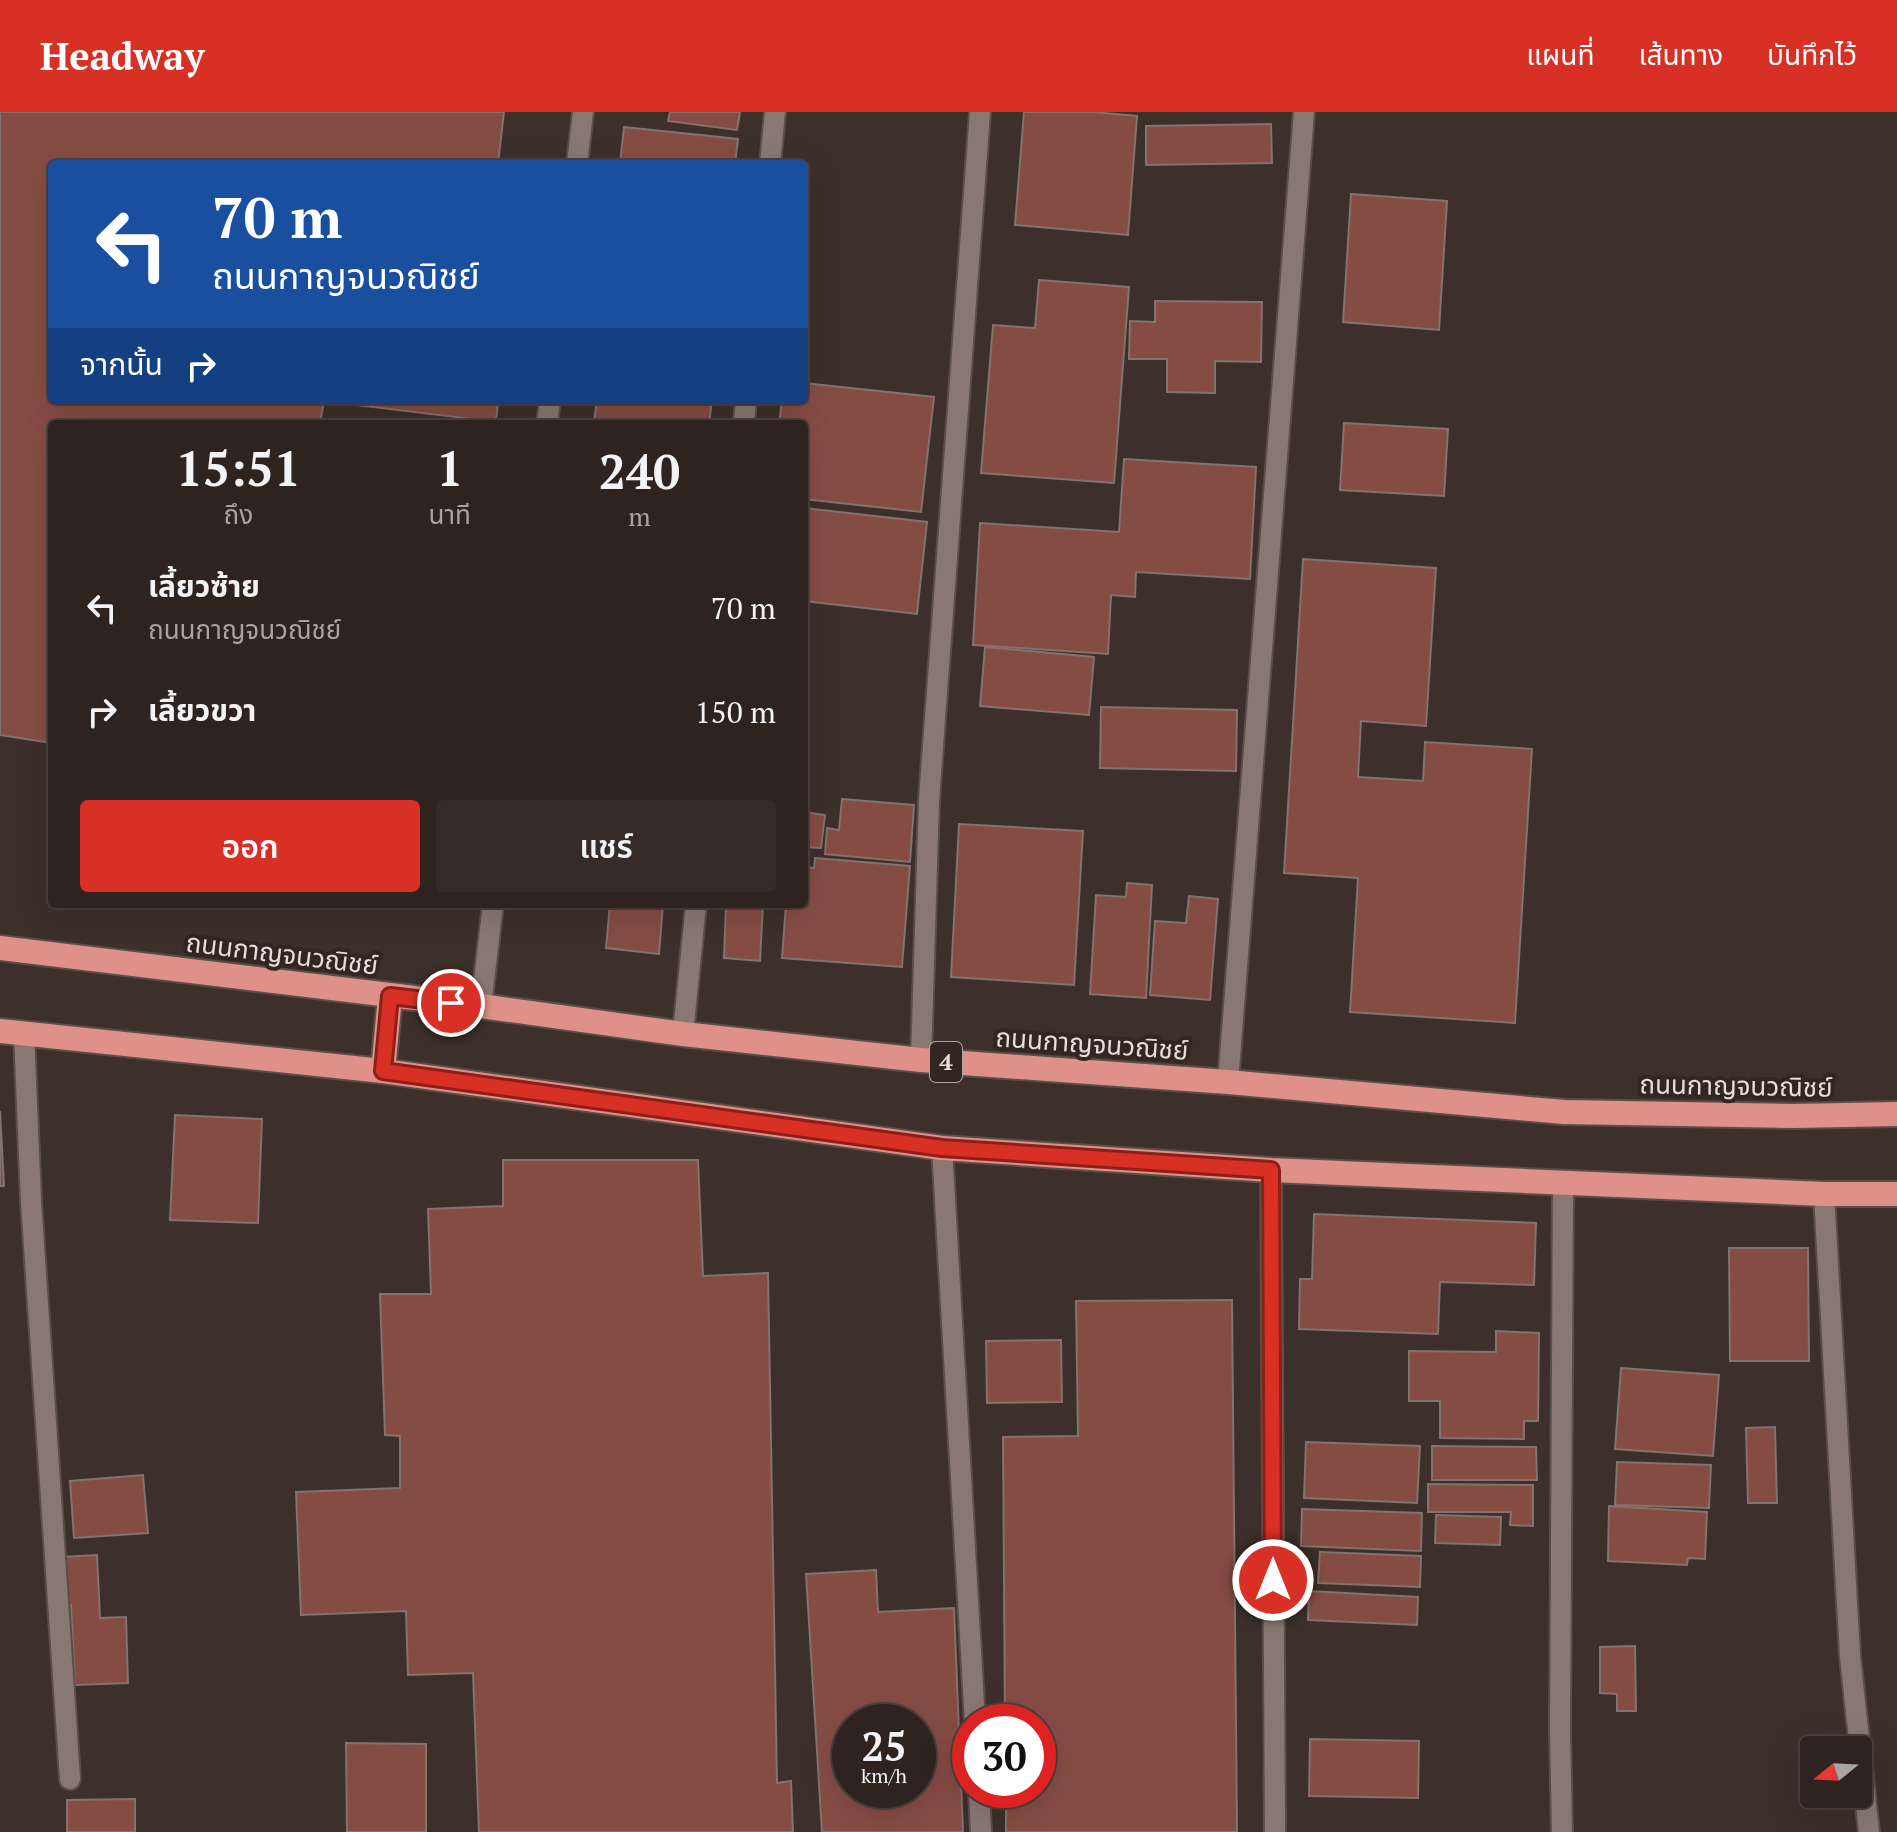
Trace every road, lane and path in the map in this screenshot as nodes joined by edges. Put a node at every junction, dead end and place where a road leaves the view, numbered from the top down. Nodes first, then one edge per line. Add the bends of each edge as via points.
1 (583, 112) edge
2 (775, 112) edge
3 (980, 112) edge
4 (1304, 112) edge
5 (577, 160) edge
6 (770, 160) edge
7 (493, 908) edge
8 (696, 908) edge
9 (0, 948) edge
10 (390, 996) junction
11 (481, 1006) junction
12 (12, 1032) edge
13 (683, 1034) junction
14 (921, 1060) junction
15 (383, 1071) junction
16 (1228, 1082) junction
17 (1897, 1114) edge
18 (942, 1148) junction
19 (1271, 1170) junction
20 (1563, 1183) junction
21 (1824, 1194) junction
22 (1897, 1194) edge
23 (974, 1704) edge
24 (70, 1779) dead end
25 (980, 1808) edge
26 (981, 1832) edge
27 (1275, 1832) edge
28 (1562, 1832) edge
29 (1869, 1832) edge

1 - 5 street
2 - 6 street
3 - 14 street via 929,800
4 - 16 street
7 - 11 street
8 - 13 street
9 - 10 highway, ถนนกาญจนวณิชย์ / 4
10 - 11 highway, ถนนกาญจนวณิชย์ / 4
10 - 15 highway
11 - 13 highway, ถนนกาญจนวณิชย์ / 4
12 - 15 highway
12 - 24 street via 31,1201
13 - 14 highway, ถนนกาญจนวณิชย์ / 4
14 - 16 highway, ถนนกาญจนวณิชย์ / 4
15 - 18 highway
16 - 17 highway, ถนนกาญจนวณิชย์ / 4 via 1564,1112
18 - 19 highway
18 - 23 street
19 - 20 highway
19 - 27 street
20 - 21 highway
20 - 28 street
21 - 22 highway
21 - 29 street via 1850,1656
25 - 26 street

